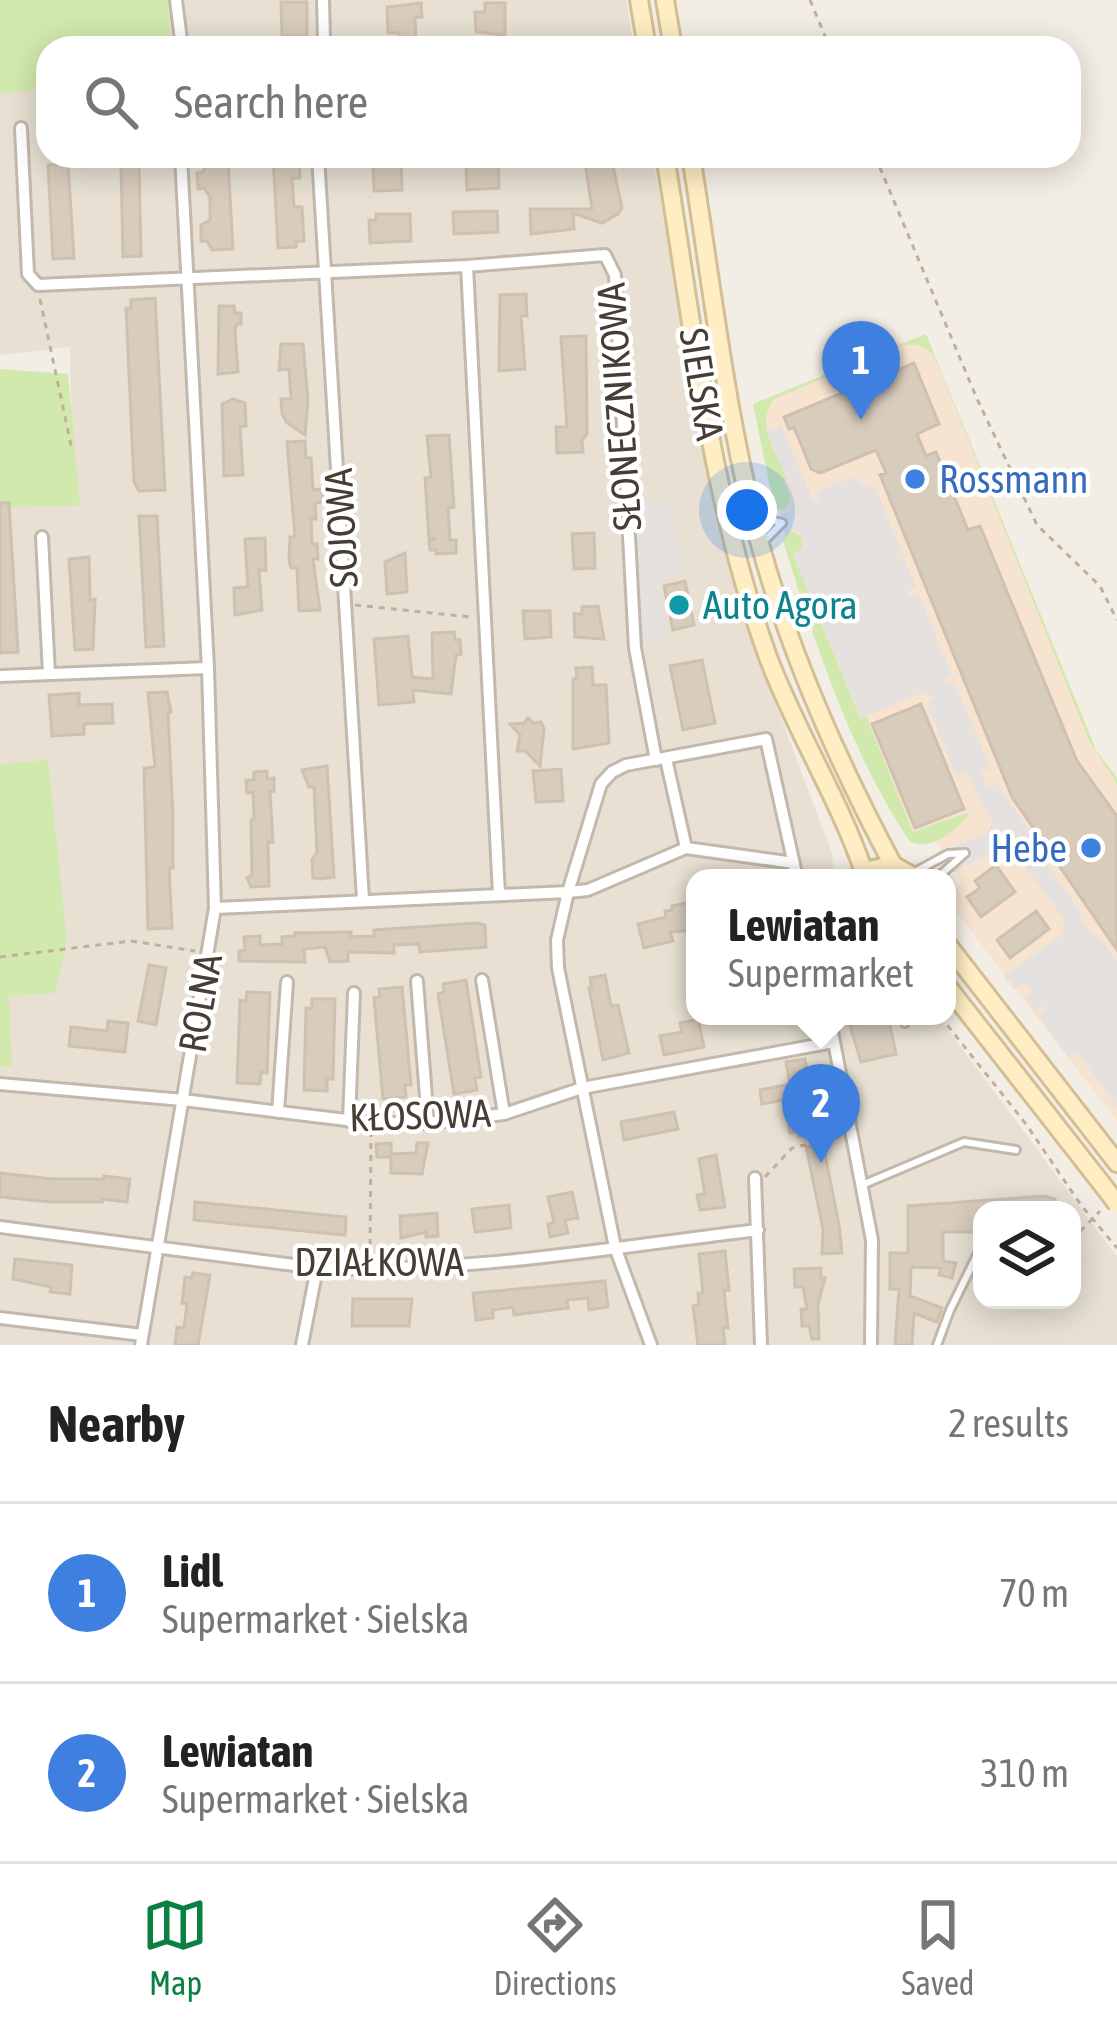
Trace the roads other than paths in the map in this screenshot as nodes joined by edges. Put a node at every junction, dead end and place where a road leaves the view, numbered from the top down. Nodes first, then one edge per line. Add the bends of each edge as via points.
1 (176, 0) edge
2 (323, 0) edge
3 (639, 0) edge
4 (665, 0) edge
5 (180, 36) edge
6 (324, 36) edge
7 (645, 36) edge
8 (671, 36) edge
9 (22, 128) dead end
10 (182, 168) edge
11 (320, 168) edge
12 (667, 168) edge
13 (693, 168) edge
14 (467, 266) junction
15 (326, 269) junction
16 (187, 278) junction
17 (753, 515) junction
18 (42, 537) dead end
19 (760, 544) junction
20 (208, 668) junction
21 (49, 674) junction
22 (0, 676) edge
23 (661, 759) junction
24 (686, 848) junction
25 (794, 863) junction
26 (893, 865) junction
27 (795, 869) edge
28 (861, 869) edge
29 (872, 869) edge
30 (901, 869) edge
31 (925, 869) edge
32 (947, 869) edge
33 (568, 892) junction
34 (499, 895) junction
35 (363, 899) junction
36 (215, 908) junction
37 (956, 956) edge
38 (482, 980) dead end
39 (287, 982) dead end
40 (417, 982) dead end
41 (354, 993) dead end
42 (956, 998) edge
43 (831, 1025) edge
44 (834, 1042) junction
45 (0, 1084) edge
46 (583, 1088) junction
47 (183, 1100) junction
48 (278, 1112) junction
49 (504, 1114) junction
50 (350, 1121) junction
51 (428, 1123) junction
52 (1016, 1150) dead end
53 (1117, 1163) edge
54 (755, 1183) road end
55 (861, 1185) junction
56 (1117, 1204) edge
57 (0, 1227) edge
58 (758, 1230) junction
59 (156, 1246) junction
60 (615, 1247) junction
61 (973, 1262) edge
62 (317, 1268) junction
63 (0, 1318) edge
64 (142, 1340) edge
65 (302, 1345) edge
66 (651, 1345) edge
67 (761, 1345) edge
68 (871, 1345) edge
69 (937, 1345) edge

1 - 5 street
2 - 6 street
3 - 7 main road
4 - 8 main road
9 - 16 street via 28,274 38,285
10 - 16 street, ROLNA
11 - 15 street, SOJOWA
12 - 28 main road, SIELSKA via 716,464 749,599
13 - 17 main road, SIELSKA
14 - 15 street, SŁONECZNIKOWA
14 - 23 street, SŁONECZNIKOWA via 605,255 615,275 634,648
14 - 34 street
15 - 16 street, SŁONECZNIKOWA
15 - 35 street, SOJOWA
16 - 20 street, ROLNA
17 - 19 main road, SIELSKA
17 - 19 lane via 782,524
18 - 21 street
19 - 26 main road, SIELSKA via 823,726
20 - 21 street
20 - 36 street, ROLNA
21 - 22 street
23 - 24 street, SŁONECZNIKOWA
23 - 25 street via 766,739
23 - 33 street via 626,765 601,784
24 - 25 street
24 - 33 street
25 - 27 street
26 - 29 main road, SIELSKA
26 - 30 main road
31 - 32 lane via 965,853
33 - 34 street
33 - 46 street via 558,968
34 - 35 street
35 - 36 street
36 - 47 street, ROLNA
37 - 53 main road
38 - 49 street
39 - 48 street
40 - 51 street
41 - 50 street
42 - 56 main road, bridge
43 - 44 street
44 - 46 street, KŁOSOWA
44 - 55 street
45 - 47 street, KŁOSOWA
46 - 49 street, KŁOSOWA
46 - 60 street
47 - 48 street, KŁOSOWA
47 - 59 street, ROLNA
48 - 50 street, KŁOSOWA
49 - 51 street, KŁOSOWA
50 - 51 street, KŁOSOWA
52 - 55 lane via 964,1142
54 - 58 street
55 - 68 street via 872,1240
57 - 59 street, DZIAŁKOWA
58 - 60 street, DZIAŁKOWA
58 - 67 street
59 - 62 street, DZIAŁKOWA
59 - 64 street, ROLNA
60 - 62 street, DZIAŁKOWA
60 - 66 street
61 - 69 lane
62 - 65 street
63 - 64 street, ROLNA

